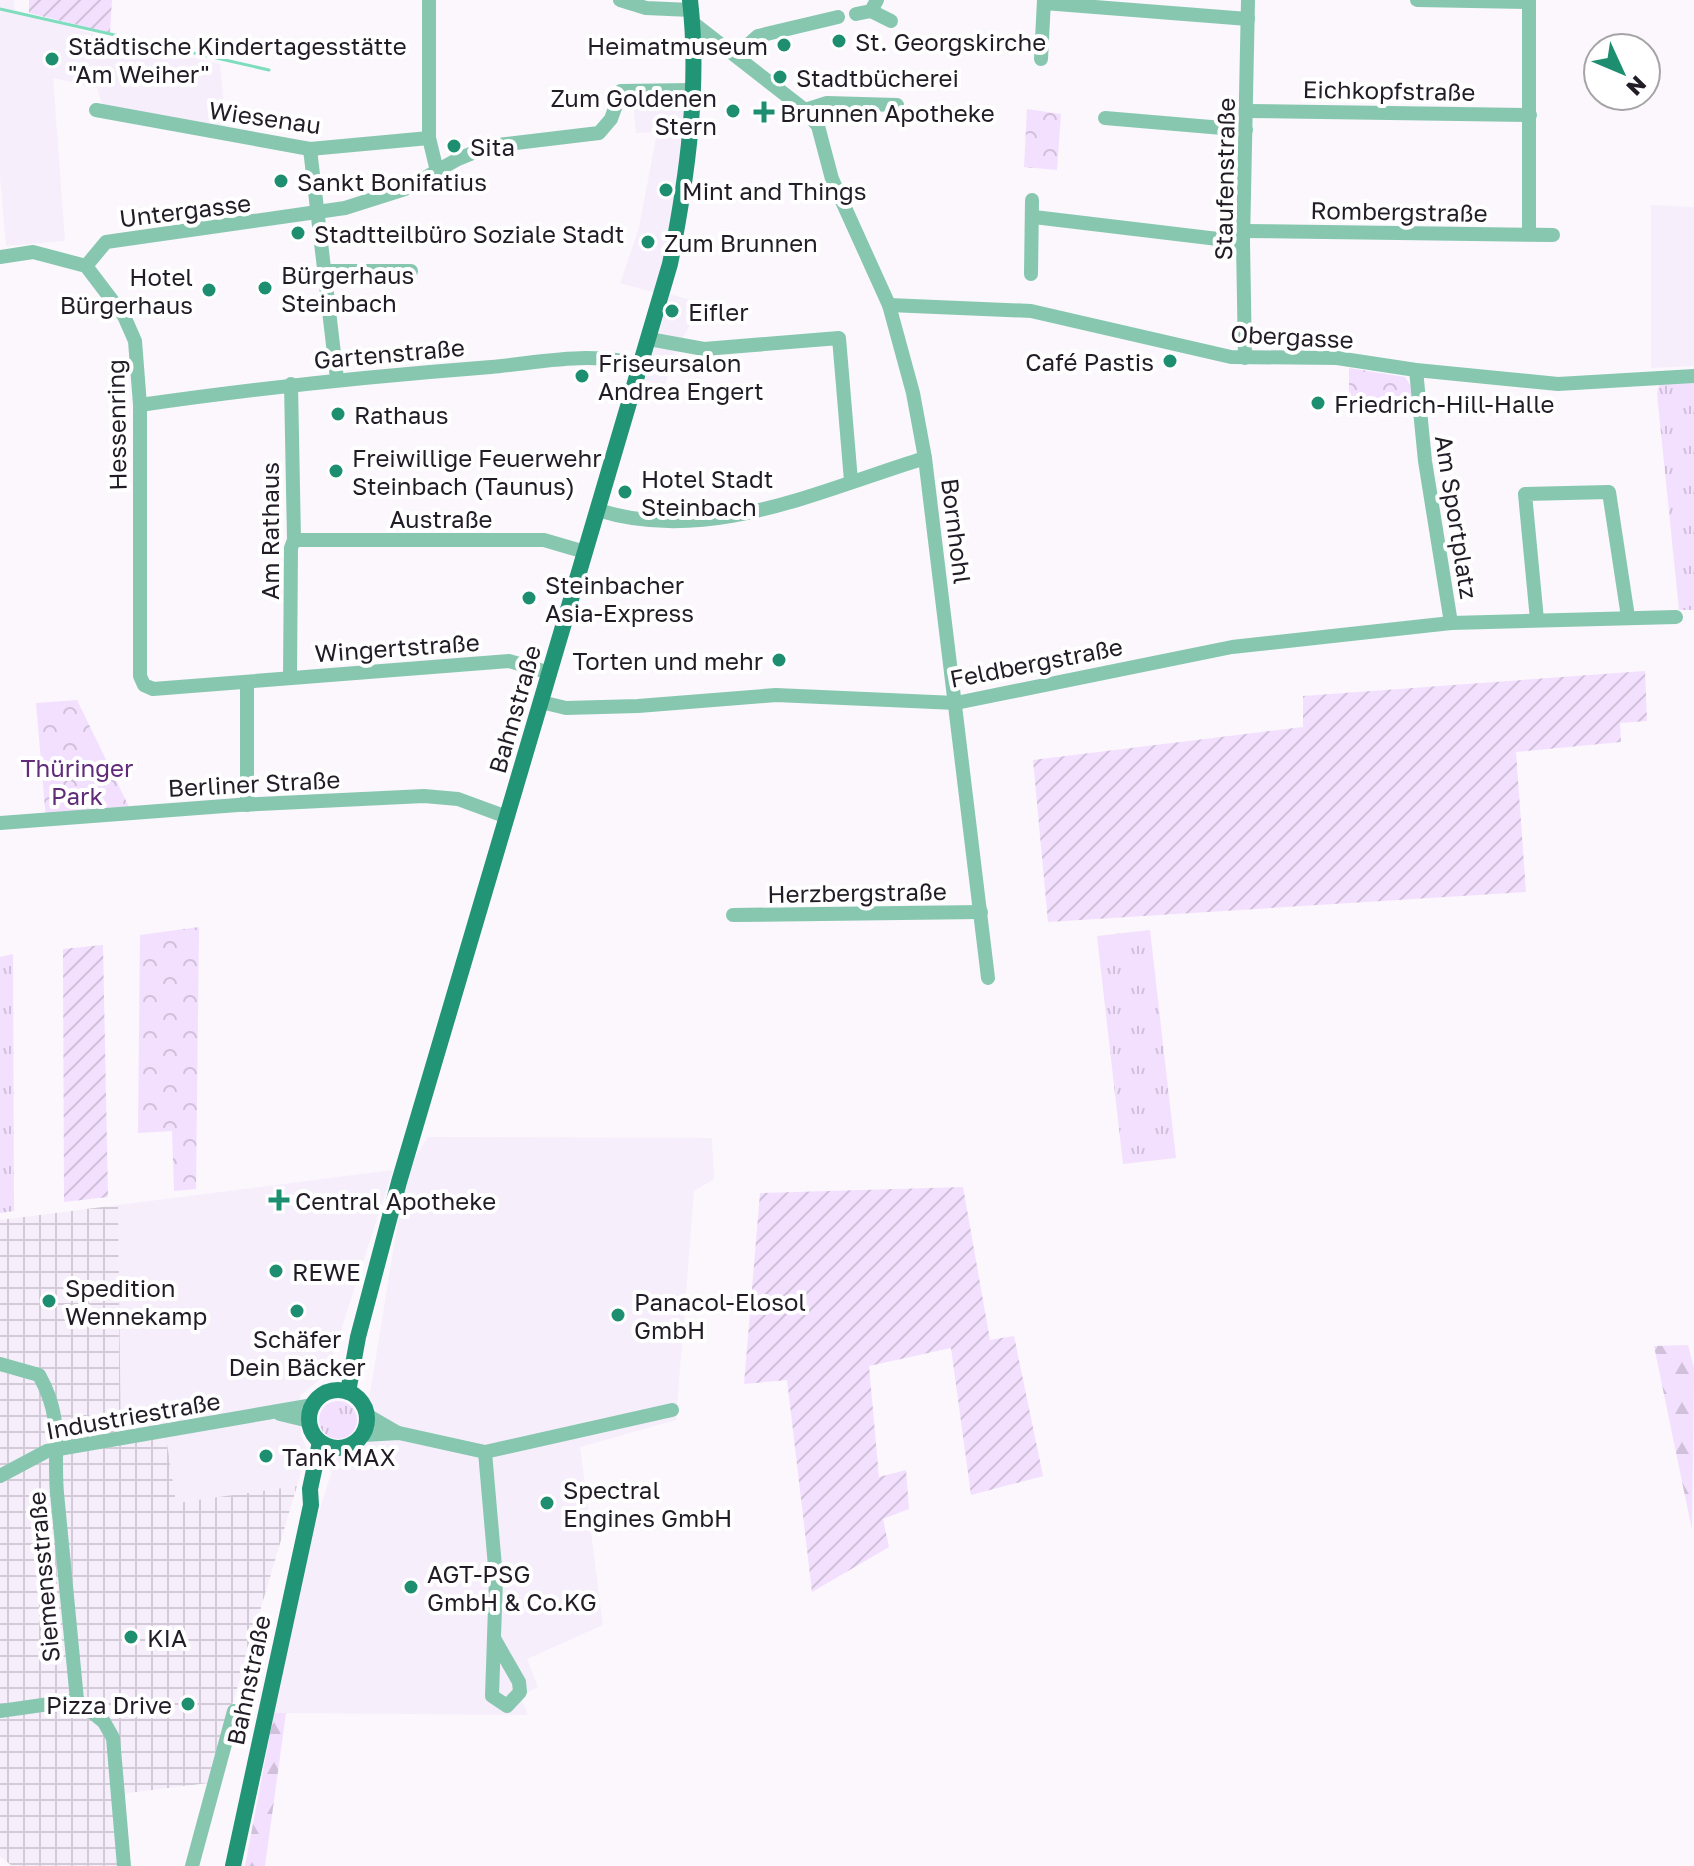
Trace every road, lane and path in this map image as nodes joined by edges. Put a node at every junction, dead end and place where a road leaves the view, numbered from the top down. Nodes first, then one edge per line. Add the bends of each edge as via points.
1 (429, 0) edge
2 (620, 0) edge
3 (1248, 0) edge
4 (1417, 0) edge
5 (1529, 1) edge
6 (1044, 2) edge
7 (874, 5) edge
8 (691, 11) edge
9 (856, 14) dead end
10 (838, 17) dead end
11 (1248, 19) junction
12 (891, 21) dead end
13 (738, 54) junction
14 (1041, 59) dead end
15 (692, 90) junction
16 (897, 105) dead end
17 (96, 110) dead end
18 (805, 110) junction
19 (1247, 111) junction
20 (1530, 115) junction
21 (1105, 118) dead end
22 (1246, 130) junction
23 (429, 138) junction
24 (310, 149) junction
25 (437, 171) junction
26 (1032, 200) dead end
27 (315, 215) junction
28 (1034, 217) junction
29 (1529, 234) junction
30 (1553, 235) dead end
31 (1244, 236) junction
32 (0, 257) edge
33 (86, 266) junction
34 (323, 271) junction
35 (411, 271) dead end
36 (1031, 274) dead end
37 (889, 305) junction
38 (649, 339) junction
39 (1245, 358) junction
40 (642, 367) junction
41 (1416, 370) junction
42 (1694, 376) edge
43 (337, 379) junction
44 (291, 384) junction
45 (140, 405) junction
46 (925, 458) junction
47 (851, 481) junction
48 (598, 510) junction
49 (294, 540) junction
50 (585, 552) junction
51 (1628, 617) junction
52 (1676, 617) dead end
53 (1537, 620) junction
54 (1451, 623) junction
55 (550, 673) junction
56 (290, 678) junction
57 (247, 683) junction
58 (144, 685) joint
59 (541, 702) junction
60 (956, 703) junction
61 (247, 805) junction
62 (507, 817) junction
63 (0, 823) edge
64 (981, 912) junction
65 (733, 915) dead end
66 (988, 978) dead end
67 (0, 1364) edge
68 (340, 1391) junction
69 (672, 1410) dead end
70 (311, 1413) junction
71 (367, 1415) junction
72 (399, 1433) junction
73 (363, 1435) junction
74 (320, 1442) junction
75 (339, 1448) junction
76 (58, 1449) junction
77 (485, 1452) junction
78 (0, 1476) edge
79 (311, 1505) junction
80 (495, 1640) dead end
81 (77, 1700) junction
82 (0, 1711) edge
83 (234, 1711) dead end
84 (124, 1866) edge
85 (192, 1866) edge
86 (233, 1866) edge

1 - 23 street
2 - 8 street
3 - 11 street, Staufenstraße
4 - 5 street
5 - 20 street
6 - 11 street
6 - 14 street
7 - 9 street
7 - 12 street
8 - 13 street, Bornhohl
8 - 15 main road, Bahnstraße
10 - 13 street via 758,36
11 - 19 street, Staufenstraße
13 - 18 street, Bornhohl
15 - 25 street, Untergasse via 621,91 611,119 599,133 490,146
15 - 38 main road, Bahnstraße via 677,229
16 - 18 street via 827,103
17 - 24 street, Wiesenau
18 - 37 street, Bornhohl via 818,126 832,179
19 - 20 street, Eichkopfstraße
19 - 22 street, Staufenstraße
20 - 29 street
21 - 22 street
22 - 31 street, Staufenstraße
23 - 24 street, Wiesenau
23 - 25 street
24 - 27 street
25 - 27 street, Untergasse via 369,203
26 - 28 street
27 - 33 street, Untergasse via 106,242
27 - 34 street
28 - 31 street, Rombergstraße
28 - 36 street
29 - 30 street, Rombergstraße
29 - 31 street, Rombergstraße
31 - 39 street, Staufenstraße
32 - 33 street via 33,252
33 - 45 street, Hessenring via 130,327
34 - 35 street
34 - 43 street
37 - 39 street, Obergasse via 1042,312
37 - 46 street, Bornhohl
38 - 40 main road, Bahnstraße
38 - 47 street via 704,349 839,338
39 - 41 street, Obergasse via 1337,358
40 - 43 street, Gartenstraße via 611,358
40 - 48 main road, Bahnstraße
41 - 42 street, Obergasse via 1558,384
41 - 54 street, Am Sportplatz
43 - 44 street, Gartenstraße
44 - 45 street, Gartenstraße
44 - 49 street, Am Rathaus
45 - 58 street, Hessenring
46 - 47 street
46 - 60 street, Bornhohl
47 - 48 street via 744,515 630,520
48 - 50 main road, Bahnstraße
49 - 50 street, Austraße via 544,540
49 - 56 street, Am Rathaus
50 - 55 main road, Bahnstraße
51 - 52 street, Feldbergstraße
51 - 53 street, Feldbergstraße
51 - 53 street via 1609,492 1525,494
53 - 54 street, Feldbergstraße
54 - 60 street, Feldbergstraße via 1221,649
55 - 56 street, Wingertstraße via 509,661
55 - 59 main road, Bahnstraße
56 - 57 street, Wingertstraße
57 - 58 street, Wingertstraße via 153,689
57 - 61 street
59 - 60 street, Feldbergstraße via 566,708 638,706 776,695
59 - 62 main road, Bahnstraße
60 - 64 street, Bornhohl
61 - 62 street, Berliner Straße via 424,796 458,799
61 - 63 street, Berliner Straße
62 - 68 main road, Bahnstraße
64 - 65 street, Herzbergstraße
64 - 66 street, Bornhohl
67 - 76 street, Siemensstraße via 39,1375 49,1393
68 - 70 main road
68 - 71 main road via 358,1398
69 - 77 street
70 - 74 main road
70 - 76 street, Industriestraße via 297,1406 280,1414
71 - 72 street
71 - 73 main road
72 - 73 street
72 - 77 street
73 - 75 main road
74 - 75 main road
74 - 79 main road, Bahnstraße
75 - 79 main road, Bahnstraße
76 - 78 street, Industriestraße
76 - 81 street, Siemensstraße
77 - 80 street via 496,1578
79 - 86 main road, Bahnstraße
81 - 82 street
81 - 84 street via 104,1722 113,1738
83 - 85 street, Bahnstraße

